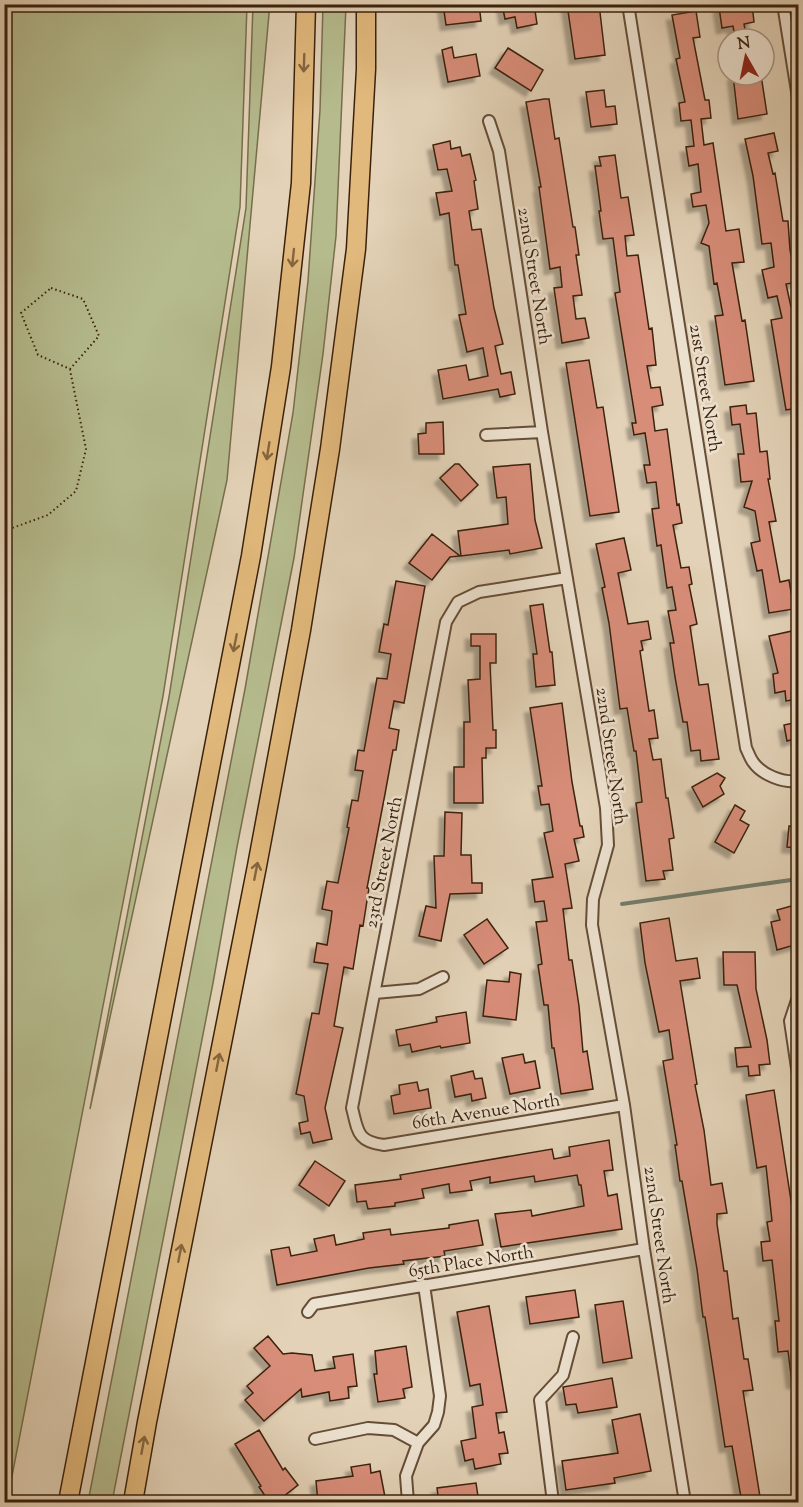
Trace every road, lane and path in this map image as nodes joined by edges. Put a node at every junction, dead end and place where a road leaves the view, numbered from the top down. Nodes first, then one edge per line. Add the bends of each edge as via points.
1 (306, 4) edge
2 (366, 4) edge
3 (628, 4) edge
4 (783, 4) edge
5 (796, 63) edge
6 (798, 98) edge
7 (489, 121) dead end
8 (70, 369) junction
9 (542, 432) junction
10 (486, 435) dead end
11 (4, 531) edge
12 (567, 578) junction
13 (798, 781) edge
14 (443, 977) dead end
15 (375, 993) junction
16 (798, 997) edge
17 (798, 1075) edge
18 (624, 1105) junction
19 (358, 1131) joint
20 (644, 1249) junction
21 (424, 1285) junction
22 (308, 1312) dead end
23 (573, 1337) dead end
24 (315, 1439) dead end
25 (418, 1443) junction
26 (68, 1503) edge
27 (133, 1503) edge
28 (408, 1503) edge
29 (553, 1503) edge
30 (685, 1503) edge

1 -> 26 highway via 301,183 281,368 251,556
27 -> 2 highway via 297,652 324,483 356,249
3 - 13 street, 21st Street North via 746,748 762,771 774,778
4 - 5 street
5 - 6 street
7 - 9 street, 22nd Street North via 499,151
8 - 8 path via 99,336 83,298 51,288 21,313 38,355
8 - 11 path via 86,449 76,491 48,515
9 - 10 street
9 - 12 street, 22nd Street North
12 - 15 street, 23rd Street North via 479,592 458,602 446,622
12 - 18 street, 22nd Street North via 606,808 608,845 593,899 592,925
14 - 15 street via 419,988
15 - 19 street, 23rd Street North via 352,1108
16 - 17 street via 790,1021
18 - 19 street, 66th Avenue North via 384,1144 369,1143
18 - 20 street, 22nd Street North
20 - 21 street, 65th Place North
20 - 30 street, 22nd Street North
21 - 22 street, 65th Place North via 314,1304
21 - 25 street via 440,1396 434,1425
23 - 29 street via 563,1375 540,1400
24 - 25 street via 368,1428 394,1430
25 - 28 street via 406,1476

